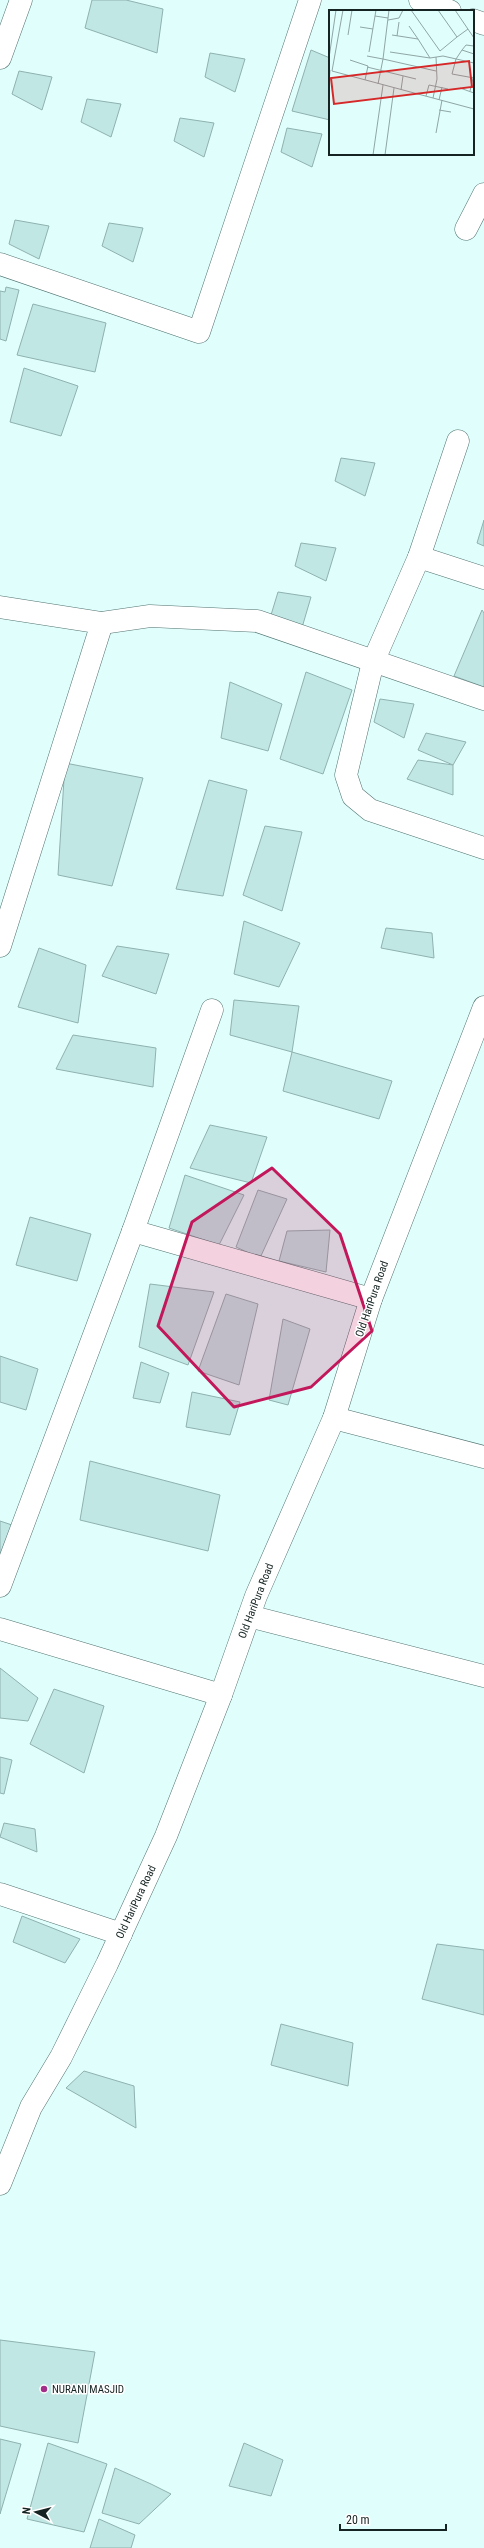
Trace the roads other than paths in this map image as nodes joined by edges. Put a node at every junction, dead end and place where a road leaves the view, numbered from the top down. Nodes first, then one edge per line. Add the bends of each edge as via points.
1 (21, 0) edge
2 (310, 0) edge
3 (420, 0) edge
4 (447, 10) edge
5 (474, 20) edge
6 (484, 24) edge
7 (0, 58) edge
8 (484, 194) edge
9 (466, 229) dead end
10 (0, 264) edge
11 (458, 441) dead end
12 (420, 557) junction
13 (484, 578) edge
14 (0, 607) edge
15 (102, 623) junction
16 (374, 662) junction
17 (484, 699) edge
18 (484, 848) edge
19 (0, 946) edge
20 (484, 1007) edge
21 (212, 1010) dead end
22 (133, 1231) junction
23 (371, 1299) junction
24 (334, 1418) junction
25 (484, 1457) edge
26 (0, 1586) edge
27 (249, 1616) junction
28 (0, 1629) edge
29 (484, 1676) edge
30 (221, 1694) junction
31 (0, 1894) edge
32 (121, 1934) junction
33 (0, 2184) edge

1 - 7 street
2 - 10 street via 199,332
3 - 4 street
5 - 6 street
8 - 9 street
11 - 12 street
12 - 13 street
12 - 16 street
14 - 15 street
15 - 16 street via 150,616 257,621
15 - 19 street
16 - 17 street
16 - 18 street via 346,775 353,796 370,810
20 - 23 street, Old HariPura Road
21 - 22 street
22 - 23 street
22 - 26 street
23 - 24 street, Old HariPura Road
24 - 25 street
24 - 27 street, Old HariPura Road
27 - 29 street
27 - 30 street, Old HariPura Road
28 - 30 street
30 - 32 street, Old HariPura Road via 166,1836
31 - 32 street
32 - 33 street, Old HariPura Road via 61,2057 32,2107

